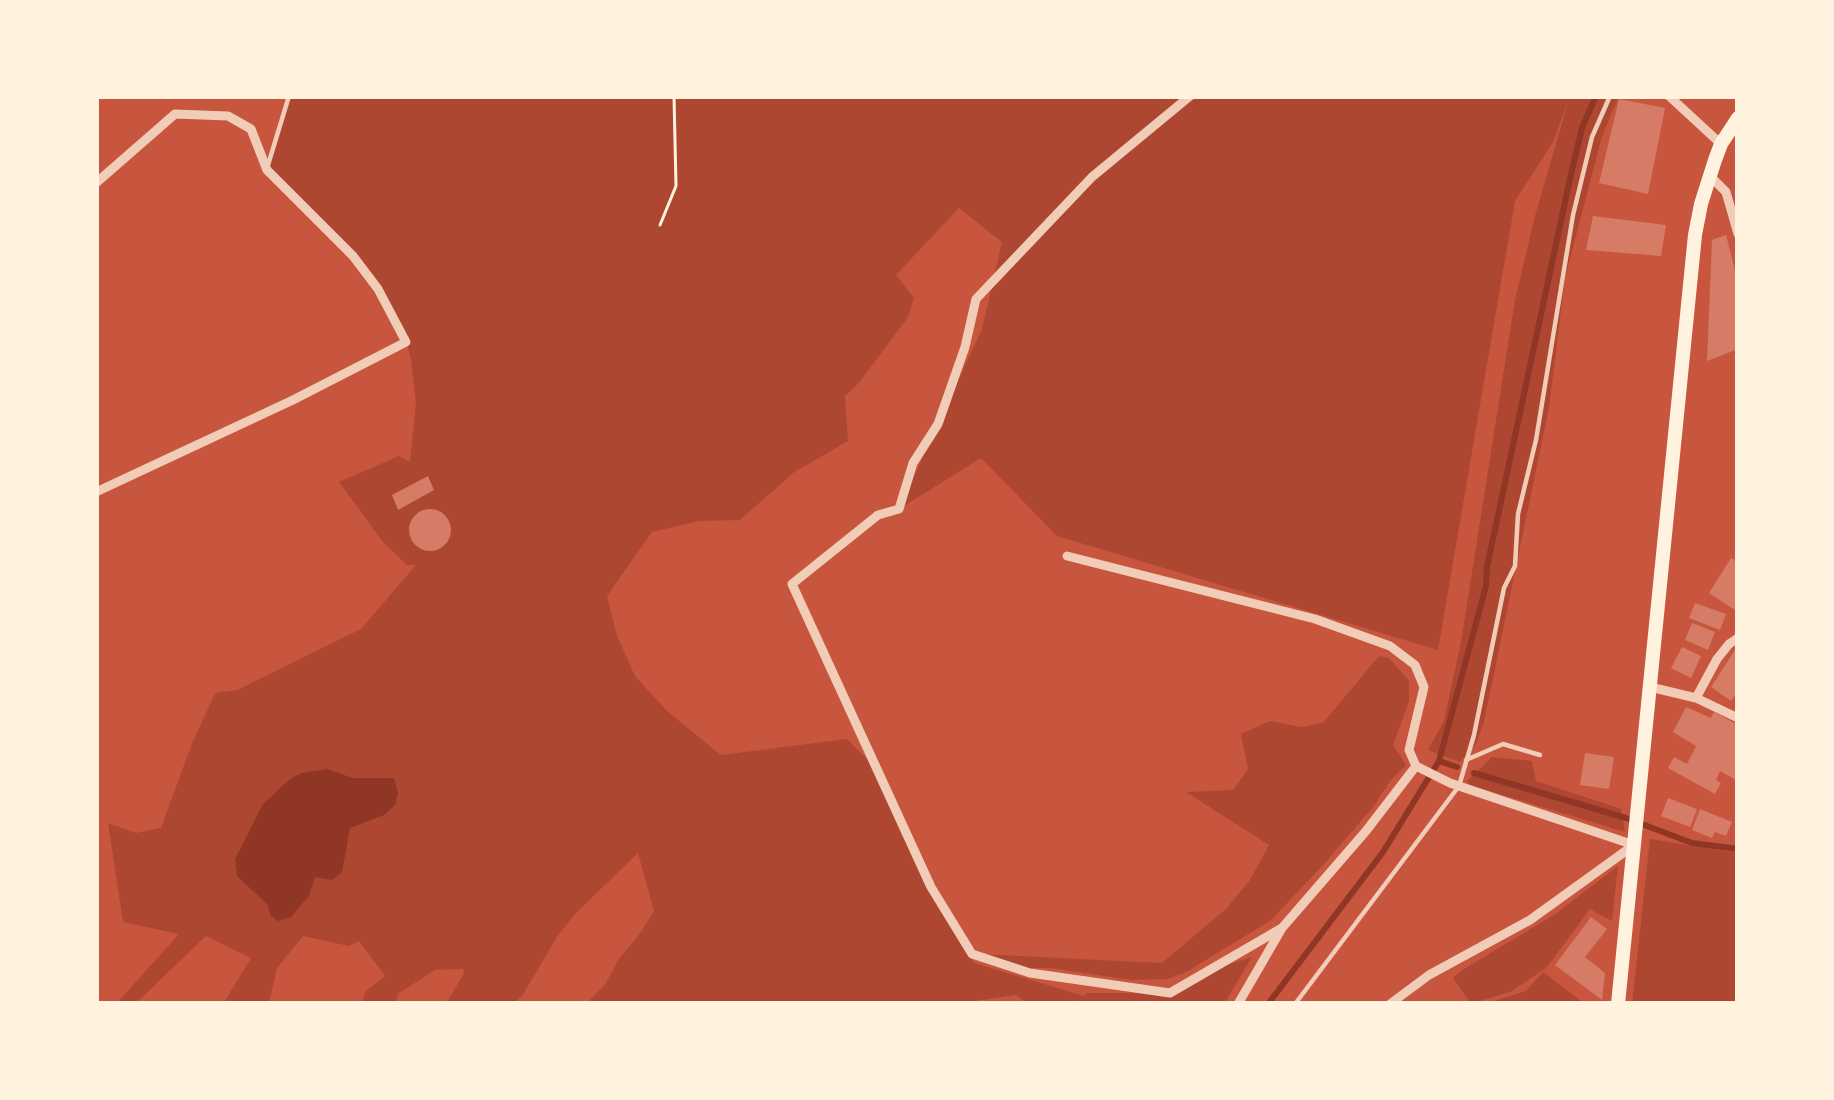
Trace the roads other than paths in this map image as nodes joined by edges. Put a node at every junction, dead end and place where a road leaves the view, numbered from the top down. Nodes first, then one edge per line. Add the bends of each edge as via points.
1 (289, 96) edge
2 (1190, 96) edge
3 (1610, 96) edge
4 (1669, 96) edge
5 (1738, 118) edge
6 (1721, 144) junction
7 (267, 170) junction
8 (1710, 176) junction
9 (96, 183) edge
10 (1738, 234) edge
11 (96, 492) edge
12 (1067, 556) dead end
13 (1738, 638) edge
14 (1650, 687) junction
15 (1696, 698) junction
16 (1738, 718) edge
17 (1540, 755) dead end
18 (1466, 760) junction
19 (1420, 768) junction
20 (1454, 785) junction
21 (1635, 839) junction
22 (1282, 928) junction
23 (1238, 1004) edge
24 (1295, 1004) edge
25 (1390, 1004) edge
26 (1618, 1004) edge

1 - 7 lane
2 - 22 street via 1092,177 976,299 938,424 899,509 878,515 792,584 931,886 973,954 1030,973 1170,993
3 - 18 lane via 1573,215 1515,566
4 - 6 street
5 - 6 main road
6 - 8 main road
7 - 9 street via 251,129 228,116 175,114
7 - 11 street via 353,256 406,342
8 - 10 street via 1726,192
8 - 14 main road via 1695,235
12 - 19 street via 1390,646 1415,665 1424,687 1409,749
13 - 15 street
14 - 15 street
14 - 21 main road
15 - 16 street
17 - 18 lane via 1503,744
18 - 20 lane
19 - 20 street
19 - 22 street
20 - 21 street
20 - 24 lane
21 - 25 street via 1530,920
21 - 26 main road
22 - 23 street

